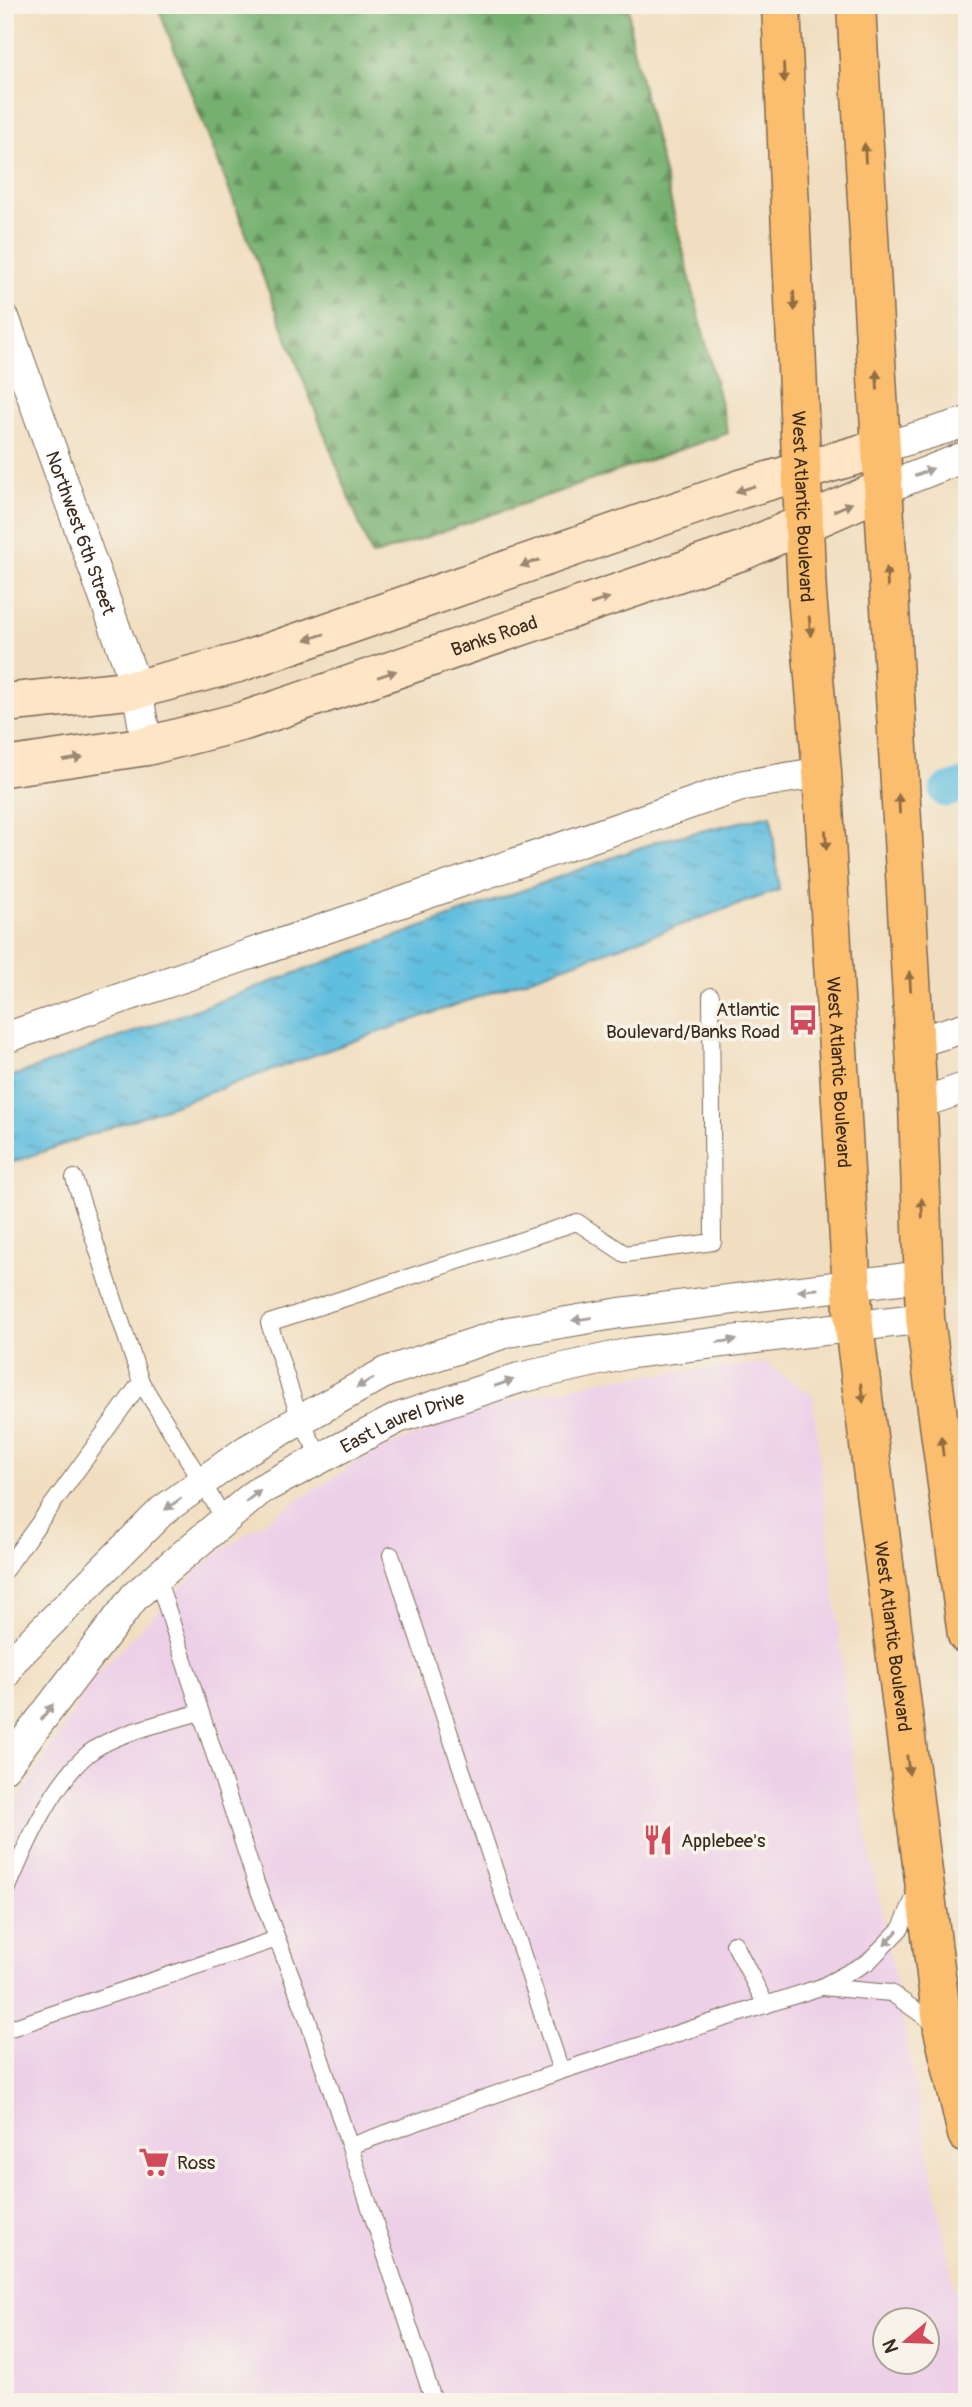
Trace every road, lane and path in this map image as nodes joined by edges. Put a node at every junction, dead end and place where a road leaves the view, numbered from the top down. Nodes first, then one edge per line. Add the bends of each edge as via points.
1 (781, 5) edge
2 (856, 5) edge
3 (5, 320) edge
4 (967, 422) edge
5 (881, 448) junction
6 (967, 456) edge
7 (802, 472) junction
8 (883, 489) junction
9 (804, 524) junction
10 (137, 689) junction
11 (5, 703) edge
12 (147, 746) junction
13 (5, 767) edge
14 (822, 772) junction
15 (711, 996) dead end
16 (967, 1027) edge
17 (5, 1038) edge
18 (914, 1043) junction
19 (967, 1087) edge
20 (918, 1104) junction
21 (74, 1178) dead end
22 (925, 1276) junction
23 (851, 1286) junction
24 (925, 1318) junction
25 (854, 1326) junction
26 (141, 1382) junction
27 (300, 1420) junction
28 (321, 1458) junction
29 (201, 1483) junction
30 (225, 1520) junction
31 (391, 1555) dead end
32 (5, 1570) edge
33 (157, 1577) junction
34 (967, 1635) edge
35 (5, 1674) edge
36 (200, 1712) junction
37 (5, 1767) edge
38 (923, 1879) junction
39 (5, 1895) edge
40 (277, 1939) junction
41 (734, 1943) dead end
42 (821, 1987) junction
43 (766, 2005) junction
44 (5, 2030) edge
45 (943, 2030) junction
46 (561, 2071) junction
47 (967, 2134) edge
48 (350, 2146) junction
49 (434, 2402) edge

1 -> 7 main road, West Atlantic Boulevard
5 -> 2 main road
3 - 10 street, Northwest 6th Street
4 - 5 street
5 - 7 street
5 - 8 main road
8 -> 6 street, Banks Road
7 - 9 main road, West Atlantic Boulevard
7 -> 10 street via 238,663
9 -> 8 street, Banks Road
18 -> 8 main road
12 -> 9 street, Banks Road via 351,687 744,550
9 -> 14 main road, West Atlantic Boulevard
10 - 11 street
10 - 12 street, Northwest 6th Street
13 -> 12 street, Banks Road
14 - 17 street via 744,785
14 -> 23 main road, West Atlantic Boulevard
15 - 27 lane via 713,1242 625,1254 578,1222 269,1323
16 - 18 street
18 - 20 main road
19 - 20 street
22 -> 20 main road
21 - 26 lane
22 - 23 street
22 - 24 main road
23 - 25 main road, West Atlantic Boulevard
23 -> 27 street via 620,1313 508,1332 386,1372
24 - 25 street, East Laurel Drive
34 -> 24 main road
28 -> 25 street, East Laurel Drive via 398,1418 519,1378 631,1353
25 -> 38 main road, West Atlantic Boulevard
26 - 29 lane
26 - 32 lane
27 - 28 lane
27 - 29 street
30 -> 28 street, East Laurel Drive via 260,1490
29 - 30 lane
29 -> 35 street via 162,1511 12,1661
30 - 33 street, East Laurel Drive
31 - 46 lane
33 - 36 lane
37 -> 33 street, East Laurel Drive via 135,1596
36 - 39 lane via 91,1751 63,1780
36 - 40 lane
38 -> 42 lane via 901,1927 883,1947 868,1962
38 - 45 main road, West Atlantic Boulevard
40 - 44 lane
40 - 48 lane
41 - 43 lane
42 - 43 lane
42 - 45 lane via 891,1993
43 - 46 lane
45 - 47 main road, West Atlantic Boulevard
46 - 48 lane
48 - 49 lane

